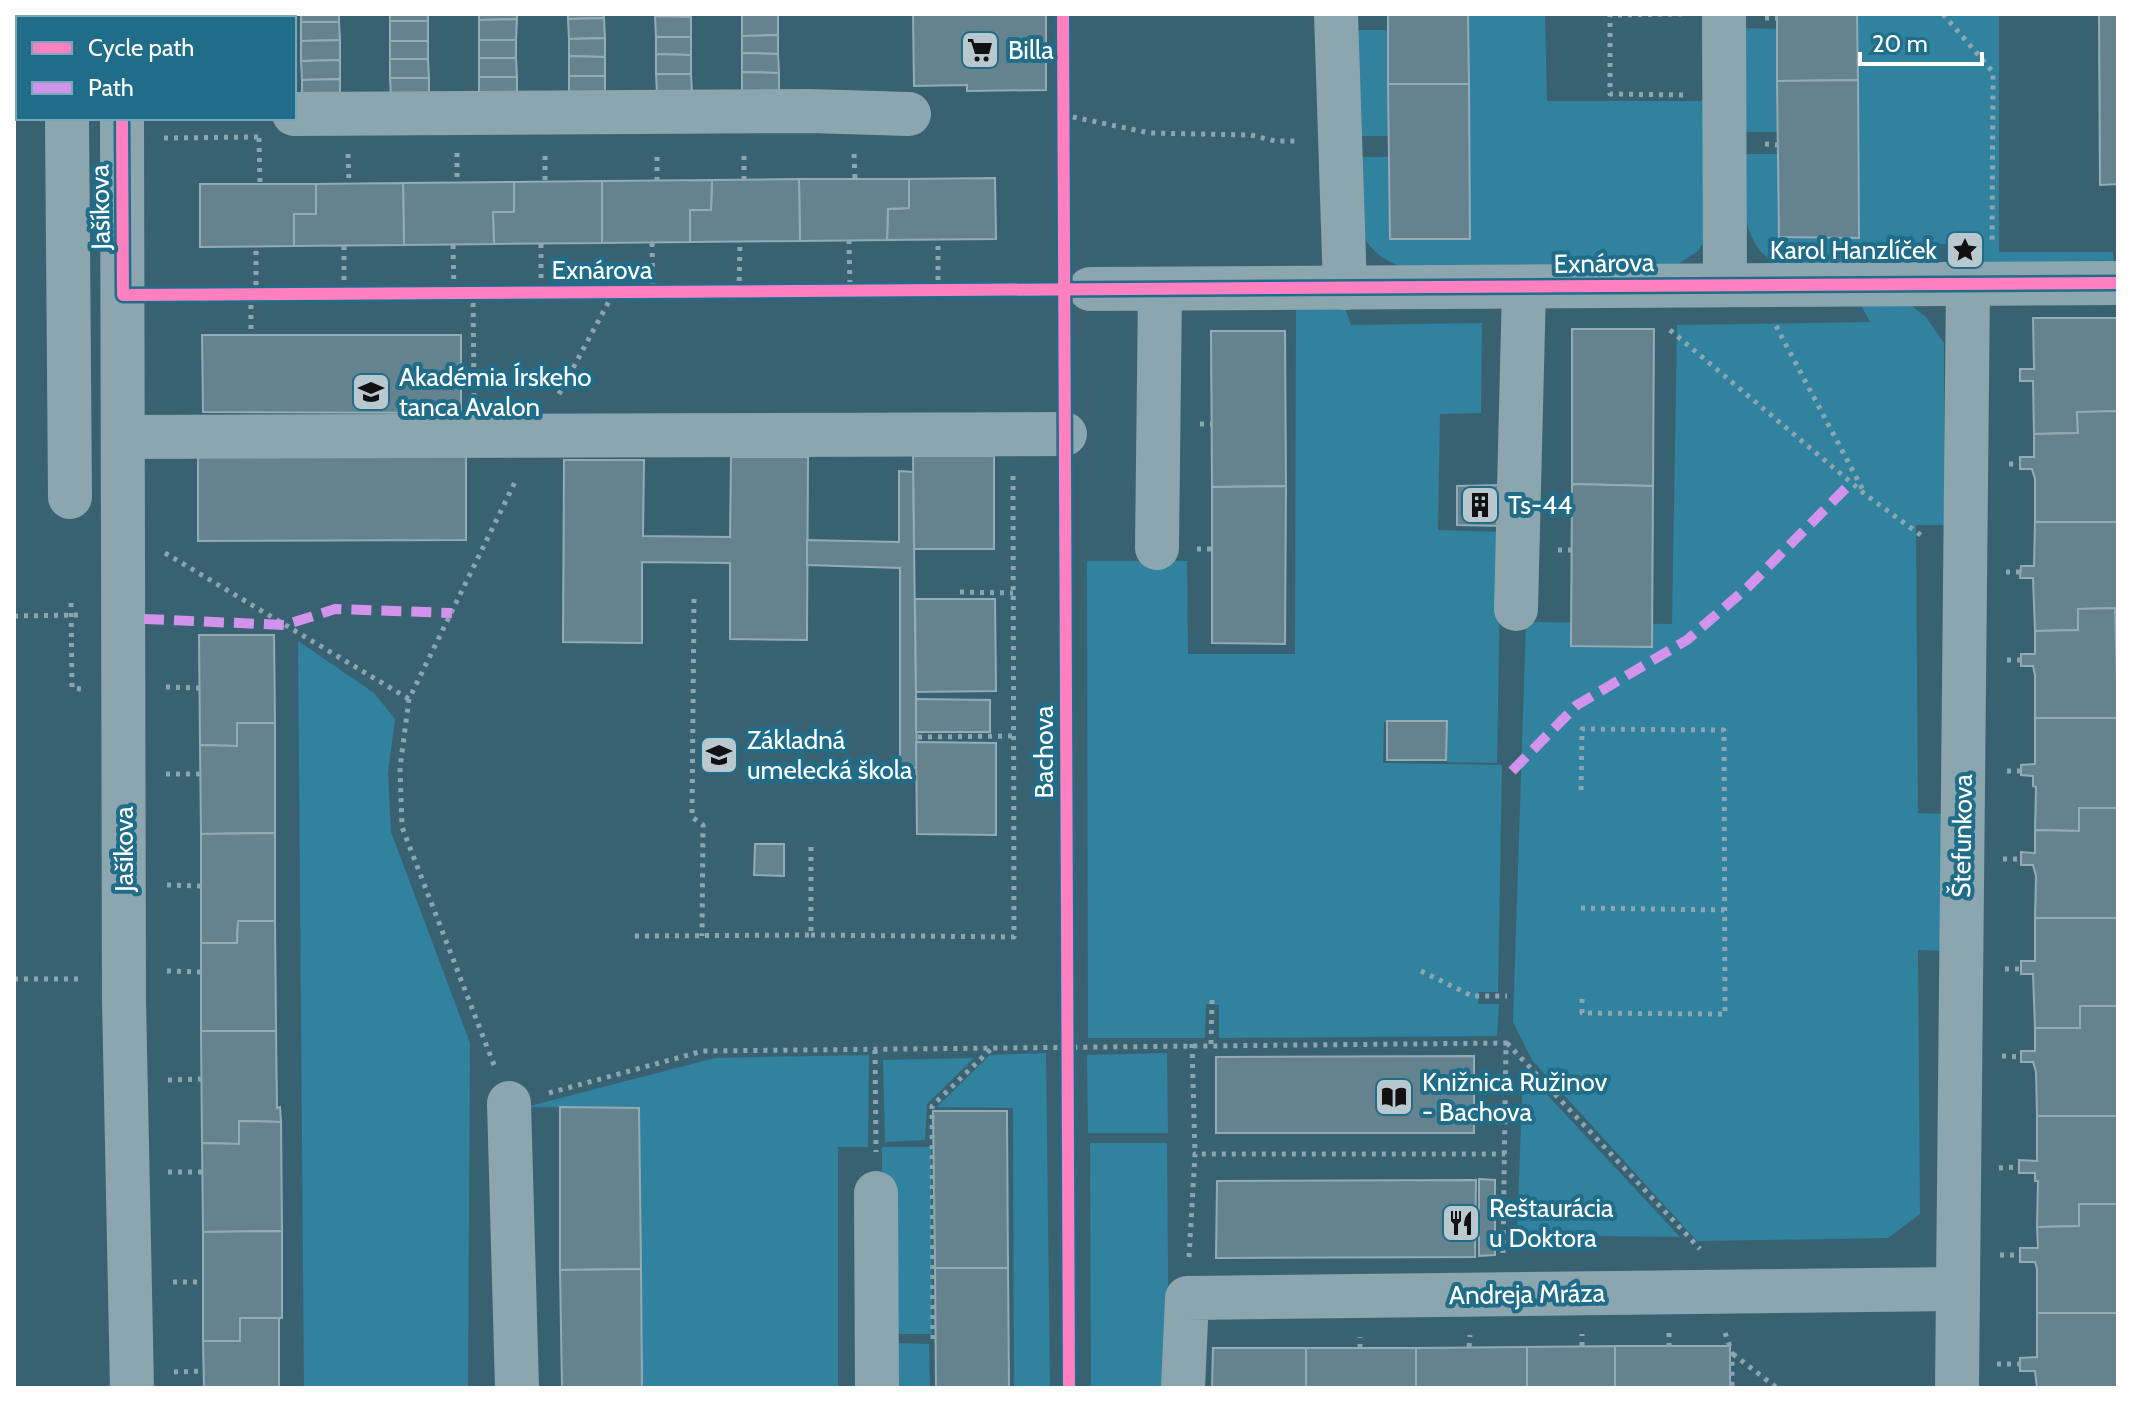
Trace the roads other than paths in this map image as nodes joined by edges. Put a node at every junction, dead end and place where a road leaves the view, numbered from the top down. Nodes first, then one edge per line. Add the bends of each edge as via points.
1 (1336, 14) edge
2 (1724, 14) edge
3 (909, 114) dead end
4 (67, 120) edge
5 (122, 120) edge
6 (277, 126) edge
7 (1738, 283) junction
8 (2118, 283) edge
9 (1980, 284) junction
10 (1524, 287) junction
11 (1345, 288) junction
12 (1071, 289) road end
13 (1160, 289) junction
14 (1065, 434) dead end
15 (125, 437) junction
16 (70, 497) dead end
17 (1157, 548) dead end
18 (1516, 609) dead end
19 (509, 1103) road end
20 (876, 1193) road end
21 (1958, 1289) junction
22 (1973, 1376) edge
23 (132, 1388) edge
24 (517, 1388) edge
25 (877, 1388) edge
26 (1183, 1388) edge

1 - 11 street
2 - 7 street
3 - 6 street via 796,111
4 - 16 street
5 - 15 street, Jašíkova
7 - 9 street, Exnárova
7 - 10 street, Exnárova
8 - 9 street, Exnárova
9 - 21 street, Štefunkova via 1965,567
10 - 11 street, Exnárova
10 - 18 street
11 - 13 street, Exnárova
12 - 13 street, Exnárova
13 - 17 street
14 - 15 street
15 - 23 street, Jašíkova via 124,1000
19 - 24 street
20 - 25 street
21 - 22 street, Štefunkova
21 - 26 street, Andreja Mráza via 1187,1298

